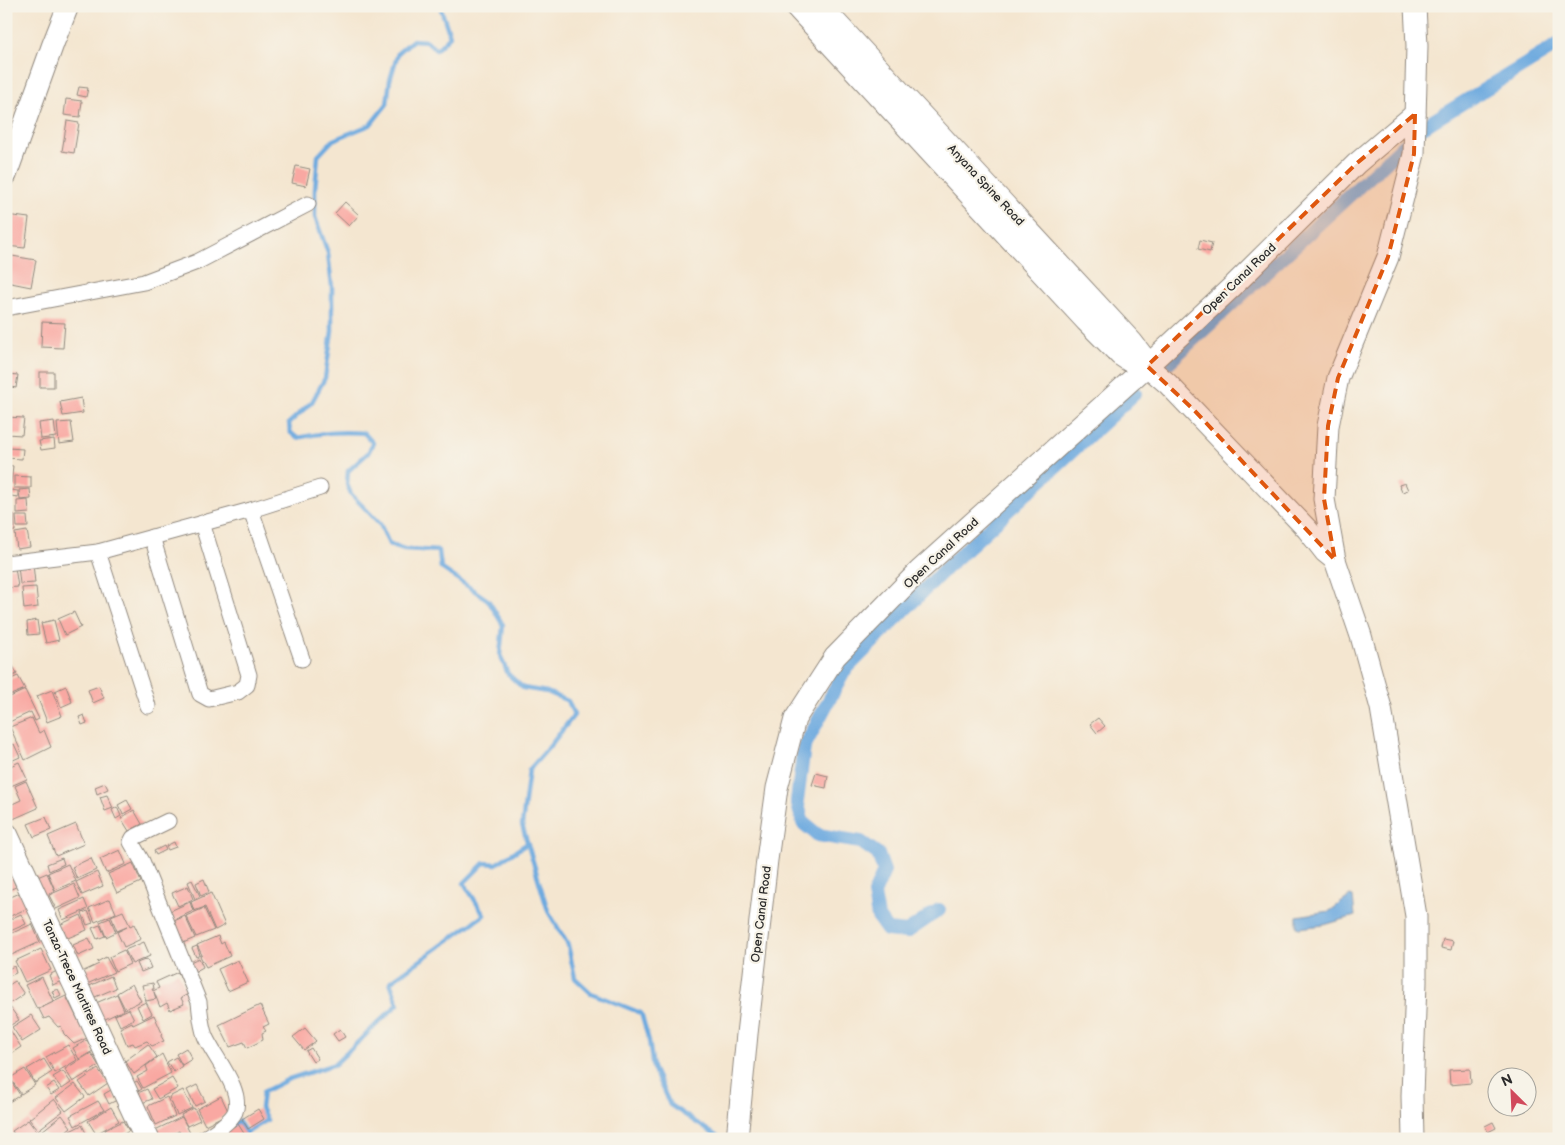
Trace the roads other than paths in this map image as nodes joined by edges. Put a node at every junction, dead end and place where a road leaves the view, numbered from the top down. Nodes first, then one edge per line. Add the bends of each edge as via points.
1 (68, 6) edge
2 (796, 6) edge
3 (821, 6) edge
4 (1415, 6) edge
5 (1415, 114) junction
6 (6, 175) edge
7 (308, 204) dead end
8 (6, 308) edge
9 (1147, 366) junction
10 (320, 488) dead end
11 (251, 510) junction
12 (202, 523) junction
13 (152, 537) junction
14 (98, 552) junction
15 (1335, 560) junction
16 (6, 563) edge
17 (302, 659) dead end
18 (148, 706) dead end
19 (168, 821) dead end
20 (6, 835) edge
21 (148, 1139) edge
22 (203, 1139) edge
23 (737, 1139) edge
24 (1413, 1139) edge

1 - 6 main road
2 - 9 main road, Anyana Spine Road via 1120,355
3 - 9 main road, Anyana Spine Road via 1132,342
4 - 5 main road
5 - 9 main road, Open Canal Road via 1356,164
5 - 15 main road via 1414,154 1388,258 1338,378 1328,426 1324,499
7 - 8 street via 197,262 144,282
9 - 15 main road via 1194,410
9 - 23 main road, Open Canal Road via 919,571 835,656 796,719 777,788 768,851
10 - 11 street
11 - 12 street
11 - 17 street
12 - 13 street
12 - 13 street via 249,676 247,685 238,692 208,699 200,694
13 - 14 street
14 - 16 street
14 - 18 street
15 - 24 main road via 1381,708 1416,916
19 - 22 street via 131,842 142,861 199,1002 205,1037 235,1090 238,1103 234,1114
20 - 21 main road, Tanza-Trece Martires Road

